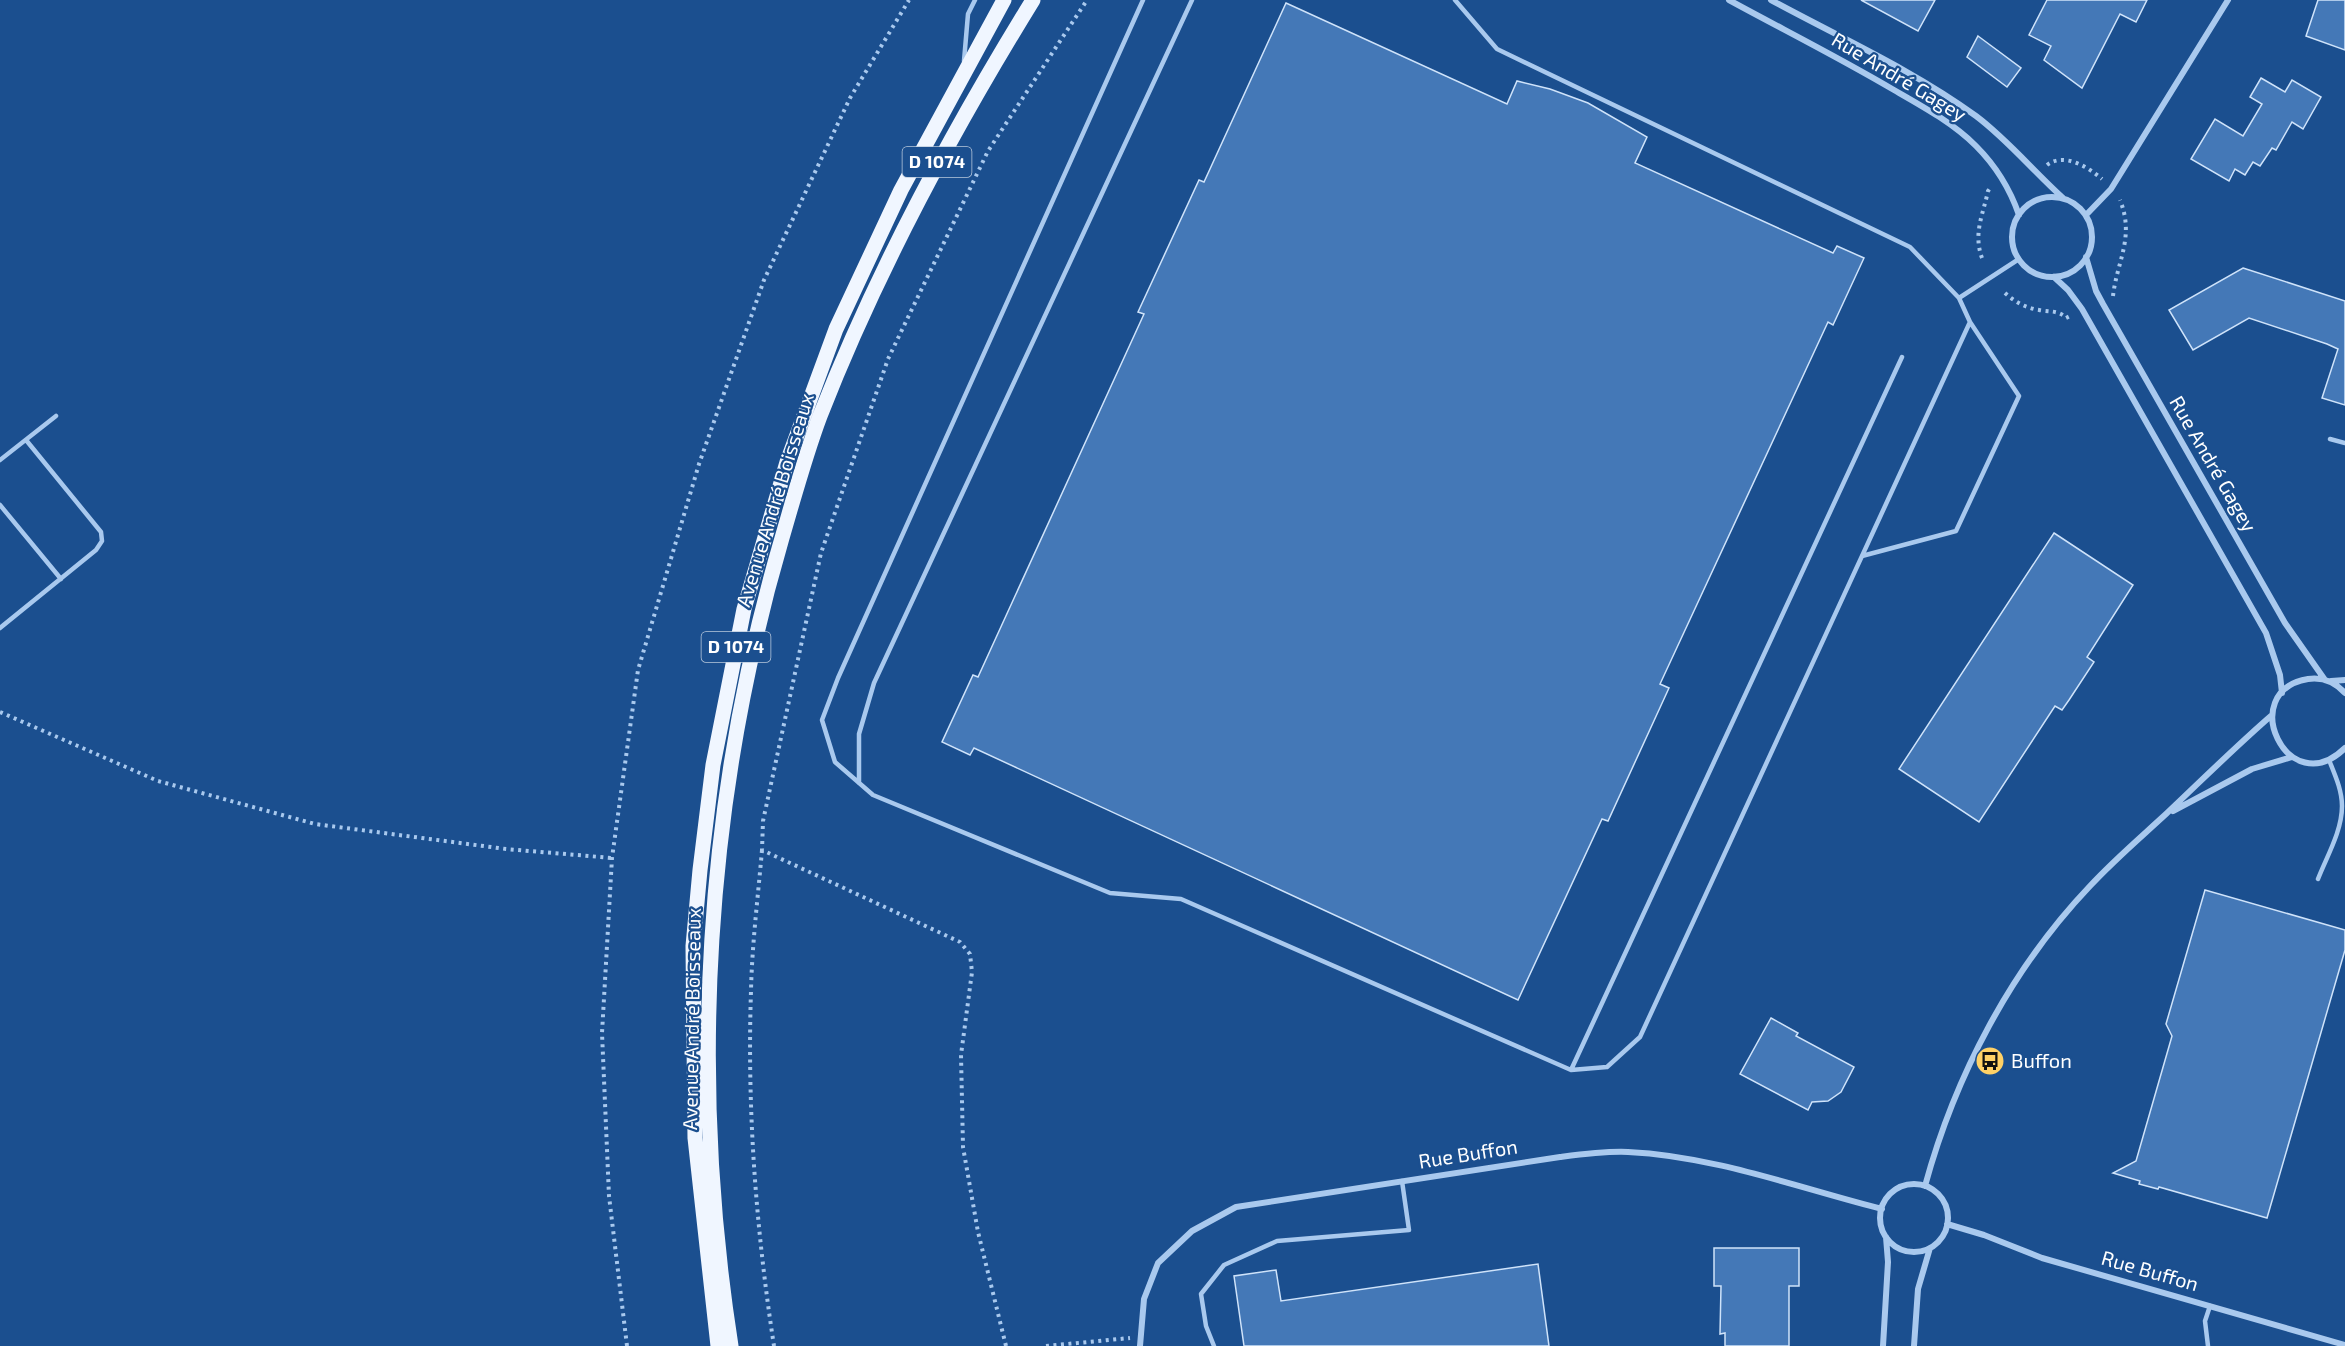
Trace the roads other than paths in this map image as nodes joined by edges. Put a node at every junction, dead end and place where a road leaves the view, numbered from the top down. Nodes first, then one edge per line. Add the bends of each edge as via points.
1 (975, 0) edge
2 (1004, 0) edge
3 (1033, 0) edge
4 (1143, 0) edge
5 (1192, 0) edge
6 (1455, 0) edge
7 (1730, 0) edge
8 (1771, 0) edge
9 (2228, 0) edge
10 (963, 74) junction
11 (2063, 198) junction
12 (2019, 215) junction
13 (2086, 215) junction
14 (2086, 257) junction
15 (2019, 259) junction
16 (2054, 277) junction
17 (1959, 298) junction
18 (1970, 322) junction
19 (1902, 357) dead end
20 (56, 416) dead end
21 (2330, 439) dead end
22 (26, 440) junction
23 (2345, 443) edge
24 (0, 460) edge
25 (0, 505) edge
26 (1862, 556) junction
27 (61, 579) junction
28 (0, 628) edge
29 (2345, 680) edge
30 (2327, 681) junction
31 (2282, 693) junction
32 (2345, 693) edge
33 (2272, 715) junction
34 (2345, 748) edge
35 (2292, 756) junction
36 (2329, 760) junction
37 (859, 783) junction
38 (2164, 816) junction
39 (2318, 879) dead end
40 (1571, 1070) junction
41 (1402, 1181) junction
42 (1924, 1186) junction
43 (1882, 1209) junction
44 (1947, 1224) junction
45 (1886, 1237) junction
46 (1930, 1248) junction
47 (2210, 1306) junction
48 (2210, 1345) edge
49 (2345, 1345) edge
50 (718, 1346) edge
51 (731, 1346) edge
52 (1140, 1346) edge
53 (1214, 1346) edge
54 (1883, 1346) edge
55 (1914, 1346) edge

1 - 10 lane via 968,14
2 - 10 main road, Avenue André Boisseaux / D 1074
3 - 51 main road, Avenue André Boisseaux / D 1074 via 936,165 854,332 818,420 756,634 724,806 709,977 710,1145 722,1289
4 - 37 lane via 822,720 836,762
5 - 37 lane via 874,683 859,734
6 - 17 lane via 1497,49 1910,247
7 - 12 street, Rue André Gagey via 1866,74 1962,133 2002,178
8 - 11 street, Rue André Gagey via 1925,83 1976,116
9 - 13 street via 2117,179
10 - 50 main road, Avenue André Boisseaux / D 1074 via 901,190 836,329 787,462 744,609 712,765 693,946 696,1149
11 - 12 street via 2038,199
11 - 13 street
12 - 15 street via 2012,237
13 - 14 street via 2092,236
14 - 16 street via 2073,272
14 - 30 street, Rue André Gagey via 2096,291 2284,623
15 - 16 street via 2034,273
15 - 17 lane
16 - 31 street, Rue André Gagey via 2082,309 2266,633
17 - 18 lane
18 - 26 lane
18 - 26 lane via 2019,396 1956,531
19 - 40 lane
20 - 22 lane
21 - 23 lane
22 - 24 lane
22 - 27 lane via 101,532 102,541 96,550
25 - 27 lane
26 - 40 lane via 1640,1037 1607,1067
27 - 28 lane
29 - 30 street
30 - 31 street via 2302,680
30 - 32 street, Rue André Gagey
31 - 33 street
33 - 35 street via 2276,739
33 - 38 street
34 - 36 street
35 - 36 street via 2304,762
35 - 38 street via 2252,769
36 - 39 lane via 2342,807 2339,827
37 - 40 lane via 873,795 1110,893 1181,899
38 - 42 street via 2088,888 2019,976 1972,1057
41 - 43 street, Rue Buffon via 1560,1157 1628,1152 1712,1164
41 - 52 street, Rue Buffon via 1236,1207 1192,1231 1158,1263 1144,1299
41 - 53 lane via 1409,1230 1277,1241 1224,1265 1201,1294
42 - 43 street via 1904,1186 1887,1199
42 - 44 street via 1933,1190 1945,1205
43 - 45 street via 1880,1218
44 - 46 street via 1944,1234
44 - 47 street, Rue Buffon via 2042,1258
45 - 46 street via 1911,1252
45 - 54 street
46 - 55 street via 1918,1288
47 - 48 lane via 2205,1321
47 - 49 street, Rue Buffon

